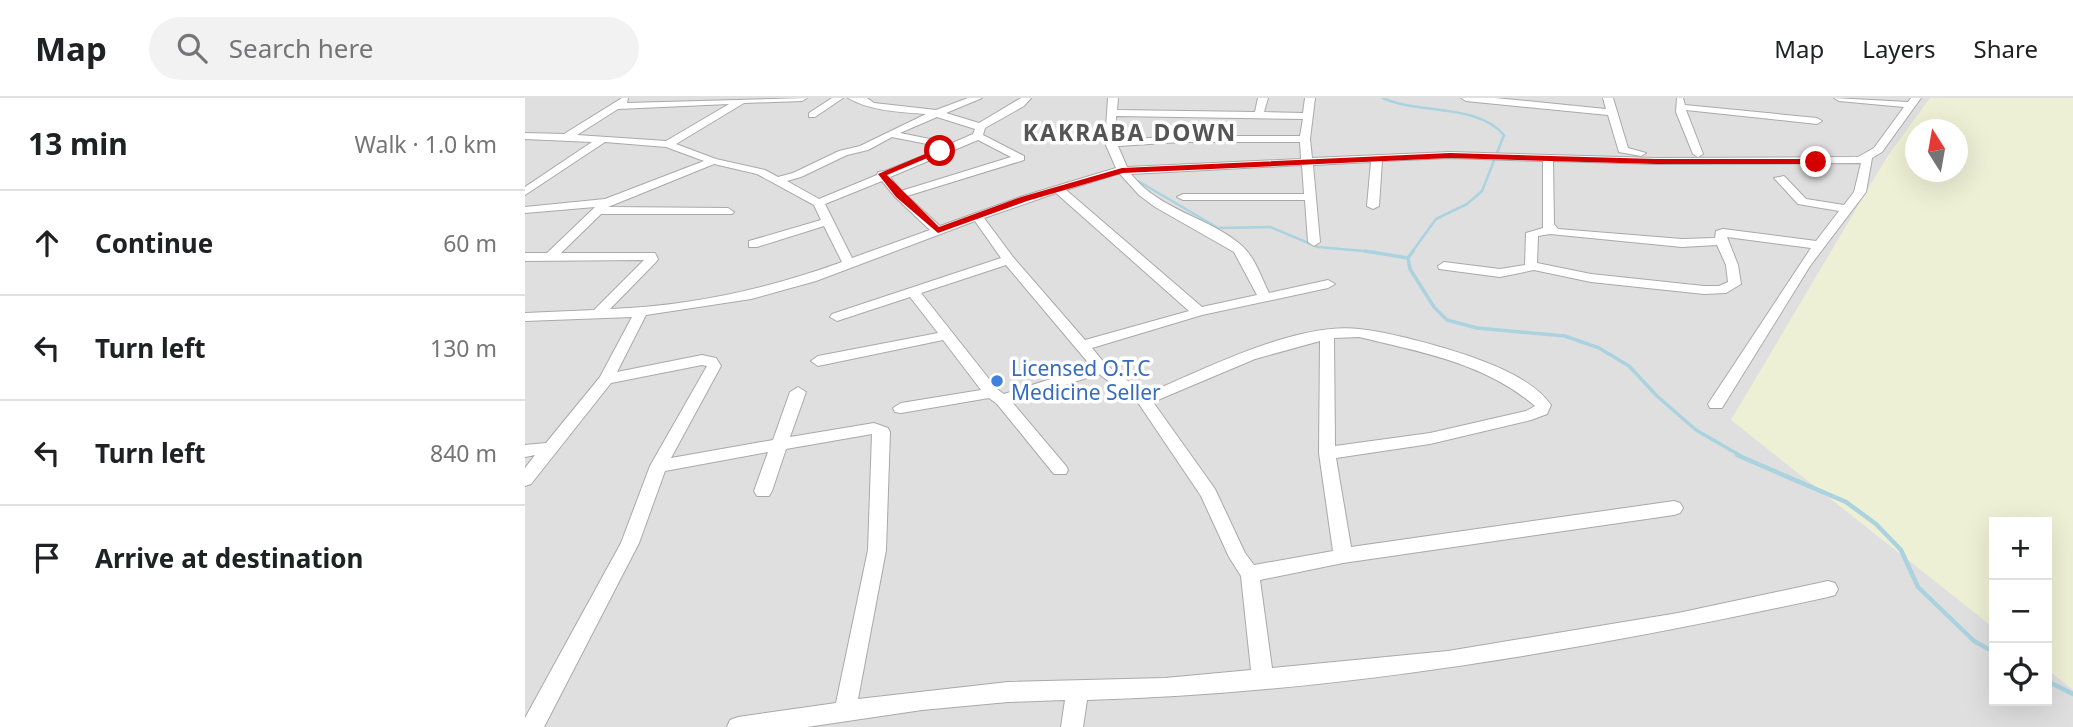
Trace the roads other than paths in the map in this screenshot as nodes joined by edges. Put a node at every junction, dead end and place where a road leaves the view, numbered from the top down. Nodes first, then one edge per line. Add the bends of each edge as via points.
1 (628, 98) edge
2 (802, 98) edge
3 (838, 98) edge
4 (860, 98) edge
5 (977, 98) edge
6 (1025, 98) edge
7 (1113, 98) edge
8 (1263, 98) edge
9 (1310, 98) edge
10 (1466, 98) edge
11 (1608, 98) edge
12 (1839, 98) edge
13 (742, 100) junction
14 (1888, 101) edge
15 (1680, 102) edge
16 (1913, 102) edge
17 (617, 106) junction
18 (1611, 112) junction
19 (1112, 113) junction
20 (936, 114) junction
21 (812, 115) dead end
22 (1259, 115) junction
23 (1306, 116) junction
24 (1817, 121) dead end
25 (979, 131) junction
26 (893, 134) junction
27 (525, 136) edge
28 (545, 136) junction
29 (568, 136) junction
30 (604, 138) junction
31 (1305, 139) junction
32 (1110, 143) junction
33 (668, 144) junction
34 (525, 149) edge
35 (940, 151) junction
36 (1698, 154) junction
37 (1548, 158) junction
38 (1867, 158) junction
39 (1377, 160) junction
40 (713, 161) junction
41 (1309, 163) junction
42 (1126, 172) junction
43 (882, 174) junction
44 (1780, 178) dead end
45 (779, 180) junction
46 (1060, 191) junction
47 (525, 192) edge
48 (899, 195) junction
49 (1183, 197) dead end
50 (1311, 197) junction
51 (819, 203) junction
52 (603, 206) junction
53 (1373, 206) dead end
54 (1847, 209) junction
55 (525, 210) edge
56 (728, 212) dead end
57 (980, 220) junction
58 (826, 222) junction
59 (938, 230) junction
60 (1552, 230) junction
61 (1722, 241) junction
62 (1314, 242) dead end
63 (753, 244) dead end
64 (1819, 245) junction
65 (525, 257) edge
66 (550, 257) junction
67 (1009, 260) junction
68 (849, 264) junction
69 (1444, 266) dead end
70 (1532, 266) junction
71 (1328, 284) dead end
72 (914, 293) junction
73 (1264, 296) junction
74 (1199, 312) junction
75 (598, 314) junction
76 (639, 315) junction
77 (525, 317) edge
78 (837, 317) dead end
79 (525, 325) edge
80 (1327, 334) junction
81 (947, 335) junction
82 (1082, 346) junction
83 (818, 362) dead end
84 (1101, 368) junction
85 (606, 379) junction
86 (798, 392) dead end
87 (997, 396) junction
88 (1144, 400) junction
89 (1716, 404) dead end
90 (901, 408) dead end
91 (779, 445) junction
92 (549, 448) junction
93 (525, 451) edge
94 (1327, 453) junction
95 (658, 466) junction
96 (1060, 470) dead end
97 (525, 480) edge
98 (763, 491) dead end
99 (1674, 508) dead end
100 (1343, 556) junction
101 (1250, 574) junction
102 (1828, 589) dead end
103 (1262, 676) junction
104 (1078, 690) junction
105 (845, 711) junction
106 (531, 727) edge
107 (738, 727) edge
108 (1072, 727) edge

1 - 17 street
2 - 13 street
3 - 21 street
4 - 20 street via 871,106
5 - 20 street
6 - 25 street
7 - 19 street
8 - 22 street
9 - 23 street
10 - 18 street
11 - 18 street
12 - 14 street
13 - 17 street
13 - 33 street
14 - 16 street
15 - 24 street
15 - 36 street
16 - 38 street
17 - 29 street
18 - 36 street via 1623,150
19 - 22 street
19 - 32 street
20 - 25 street
20 - 26 street
22 - 23 street
23 - 31 street
25 - 35 street
25 - 48 street via 1020,158
26 - 35 street via 936,143
26 - 45 street
27 - 28 street
28 - 29 street
28 - 34 street
29 - 30 street
30 - 33 street
30 - 47 street
31 - 32 street
31 - 41 street
32 - 42 street
33 - 40 street
35 - 43 street
36 - 38 street
37 - 38 street via 1682,162
37 - 39 street via 1482,155
37 - 60 street via 1548,224
38 - 54 street via 1860,192
39 - 41 street
39 - 53 street
40 - 45 street
40 - 52 street
41 - 42 street
41 - 50 street
42 - 46 street
42 - 73 street via 1157,203 1238,249
43 - 48 street
43 - 51 street
44 - 54 street via 1802,202
45 - 51 street
46 - 57 street
46 - 59 street
46 - 74 street
48 - 59 street
49 - 50 street
50 - 62 street
51 - 58 street
52 - 55 street
52 - 56 street
52 - 66 street
54 - 64 street
57 - 67 street
57 - 76 street via 784,293 717,309
58 - 63 street
58 - 68 street
59 - 68 street
60 - 61 street via 1655,242
60 - 70 street via 1532,233
61 - 64 street via 1720,234 1730,233
61 - 70 street via 1735,273 1734,284 1721,290 1591,278
64 - 89 street
65 - 66 street
66 - 75 street via 651,256
67 - 72 street
67 - 82 street
68 - 76 street via 751,295
69 - 70 street via 1503,274
71 - 73 street
72 - 78 street
72 - 81 street
73 - 74 street
74 - 82 street
75 - 76 street
75 - 77 street
76 - 79 street
76 - 85 street
80 - 88 street via 1271,349
80 - 94 street
80 - 94 street via 1359,333 1476,365 1513,380 1543,405 1531,415 1465,432
81 - 83 street
81 - 87 street
82 - 84 street
84 - 87 street
84 - 88 street
85 - 92 street
85 - 95 street via 702,360 714,366
86 - 91 street
87 - 90 street
87 - 96 street
88 - 101 street via 1209,495
91 - 95 street
91 - 98 street
91 - 105 street via 874,428 882,432 877,550
92 - 93 street
92 - 97 street
94 - 100 street
95 - 106 street via 630,543
99 - 100 street
100 - 101 street
101 - 103 street
102 - 103 street via 1678,621 1448,660
103 - 104 street via 1165,688
104 - 105 street via 947,698
104 - 108 street
105 - 107 street

